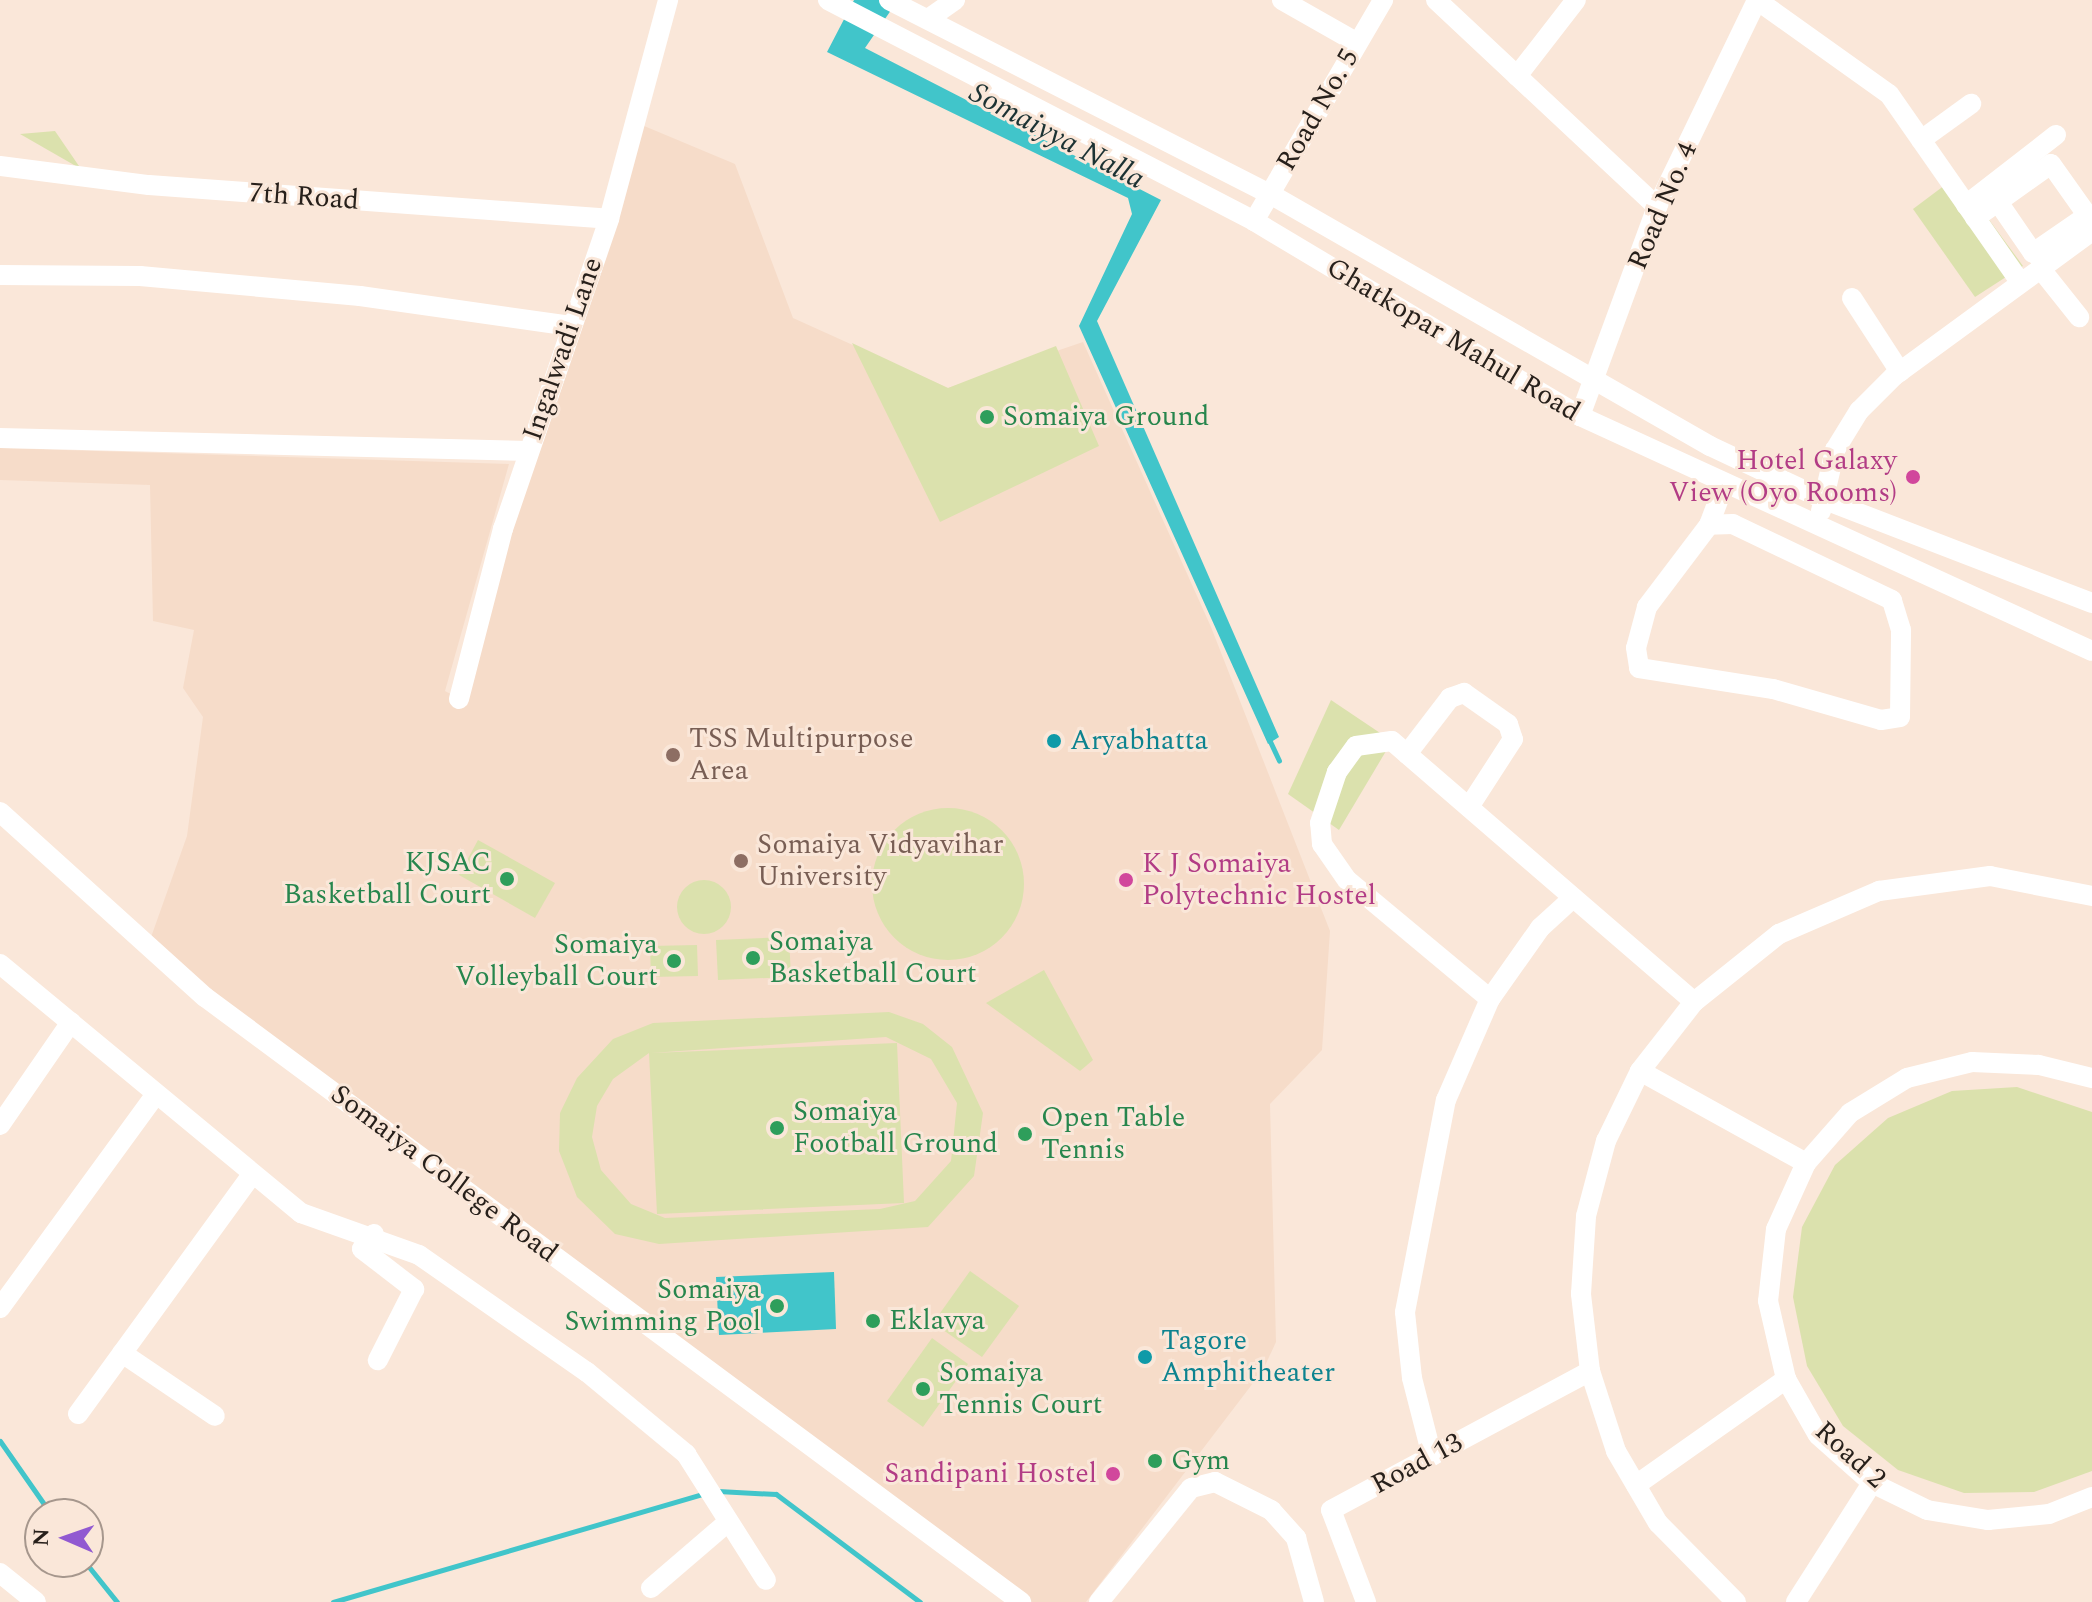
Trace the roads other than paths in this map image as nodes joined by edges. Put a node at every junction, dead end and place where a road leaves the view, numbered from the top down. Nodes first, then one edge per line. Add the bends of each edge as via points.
1 (668, 0) edge
2 (955, 0) edge
3 (1282, 0) edge
4 (1383, 0) edge
5 (1436, 0) edge
6 (1576, 0) edge
7 (1757, 0) edge
8 (834, 2) edge
9 (898, 4) edge
10 (928, 19) junction
11 (1356, 42) junction
12 (1517, 76) junction
13 (1971, 104) dead end
14 (2056, 135) dead end
15 (1921, 140) junction
16 (0, 166) edge
17 (1270, 194) junction
18 (1998, 202) junction
19 (1657, 207) junction
20 (1971, 211) junction
21 (609, 219) junction
22 (1254, 221) junction
23 (2091, 223) edge
24 (2040, 268) junction
25 (0, 275) edge
26 (1411, 277) junction
27 (2020, 282) junction
28 (1852, 298) dead end
29 (1395, 305) junction
30 (2079, 317) dead end
31 (571, 326) junction
32 (1900, 372) junction
33 (1595, 386) junction
34 (1580, 416) junction
35 (0, 438) edge
36 (528, 451) junction
37 (1724, 485) junction
38 (1825, 500) junction
39 (1709, 525) junction
40 (1817, 525) junction
41 (2092, 603) edge
42 (2092, 651) edge
43 (459, 699) dead end
44 (1407, 754) junction
45 (1469, 807) junction
46 (0, 812) edge
47 (2092, 896) edge
48 (1573, 898) junction
49 (0, 964) edge
50 (1490, 999) junction
51 (1694, 1002) junction
52 (71, 1022) junction
53 (1640, 1071) junction
54 (2092, 1078) edge
55 (156, 1094) junction
56 (0, 1125) edge
57 (1806, 1163) junction
58 (251, 1176) junction
59 (374, 1234) junction
60 (0, 1308) edge
61 (122, 1353) junction
62 (378, 1360) dead end
63 (1590, 1371) junction
64 (1786, 1379) junction
65 (78, 1414) dead end
66 (215, 1416) dead end
67 (1432, 1456) junction
68 (1872, 1483) junction
69 (1636, 1485) junction
70 (2092, 1497) edge
71 (725, 1516) junction
72 (0, 1573) edge
73 (766, 1580) dead end
74 (651, 1588) dead end
75 (36, 1602) edge
76 (1021, 1602) edge
77 (1099, 1602) edge
78 (1314, 1602) edge
79 (1366, 1602) edge
80 (1736, 1602) edge
81 (1796, 1602) edge

1 - 21 street, Ingalwadi Lane
2 - 10 street
3 - 11 street
4 - 11 street, Road No. 5
5 - 12 street
6 - 12 street
7 - 15 street via 1889,94
7 - 19 street, Road No. 4
8 - 22 street, Ghatkopar Mahul Road
9 - 10 street, Ghatkopar Mahul Road
10 - 17 street, Ghatkopar Mahul Road
11 - 17 street, Road No. 5
12 - 19 street
13 - 15 street
14 - 20 street
15 - 20 street
16 - 21 street, 7th Road via 149,185
17 - 22 street, Road No. 5
17 - 26 street, Ghatkopar Mahul Road
18 - 20 street
18 - 23 street via 2033,253
18 - 23 street via 2051,164
19 - 33 street, Road No. 4
20 - 27 street
21 - 31 street, Ingalwadi Lane
22 - 29 street, Ghatkopar Mahul Road
23 - 24 street
24 - 27 street
24 - 30 street
25 - 31 street via 140,276 360,296
26 - 29 street
26 - 33 street, Ghatkopar Mahul Road
27 - 32 street
28 - 32 street
29 - 34 street, Ghatkopar Mahul Road
31 - 36 street, Ingalwadi Lane
32 - 38 street via 1859,411 1835,450
33 - 34 street, Road No. 4
33 - 38 street, Ghatkopar Mahul Road
34 - 37 street, Ghatkopar Mahul Road
35 - 36 street
36 - 43 street, Ingalwadi Lane
37 - 39 street
37 - 40 street, Ghatkopar Mahul Road
38 - 40 street
38 - 41 street, Ghatkopar Mahul Road
39 - 39 street via 1733,524 1892,600 1901,630 1900,717 1881,720 1773,689 1639,668 1636,648 1647,607
40 - 42 street, Ghatkopar Mahul Road
44 - 45 street
44 - 45 street via 1450,698 1464,693 1508,724 1513,739
44 - 50 street via 1374,739 1346,757 1320,823 1322,844 1347,880
45 - 48 street
46 - 76 street, Somaiya College Road via 205,997
47 - 51 street via 1990,876 1879,891 1779,934
48 - 50 street via 1540,928
48 - 51 street
49 - 52 street
50 - 67 street via 1446,1100 1407,1298 1412,1378
51 - 53 street
52 - 55 street
52 - 56 street
53 - 57 street
53 - 63 street via 1606,1141 1586,1216 1581,1294
54 - 57 street, Road 2 via 2039,1065 1972,1062 1907,1078 1850,1113
55 - 58 street
55 - 60 street
57 - 64 street, Road 2 via 1776,1229 1768,1301
58 - 59 street via 301,1213
58 - 61 street
59 - 62 street via 362,1249 414,1289
59 - 71 street via 490,1299 587,1372 686,1454
61 - 65 street
61 - 66 street
63 - 67 street, Road 13
63 - 69 street
64 - 68 street, Road 2 via 1818,1435
64 - 69 street
67 - 79 street, Road 13 via 1331,1510
68 - 70 street, Road 2 via 1927,1510 1988,1520 2049,1514
68 - 81 street
69 - 80 street via 1658,1523
71 - 73 street
71 - 74 street
72 - 75 street
77 - 78 street via 1191,1488 1215,1482 1271,1510 1296,1538

